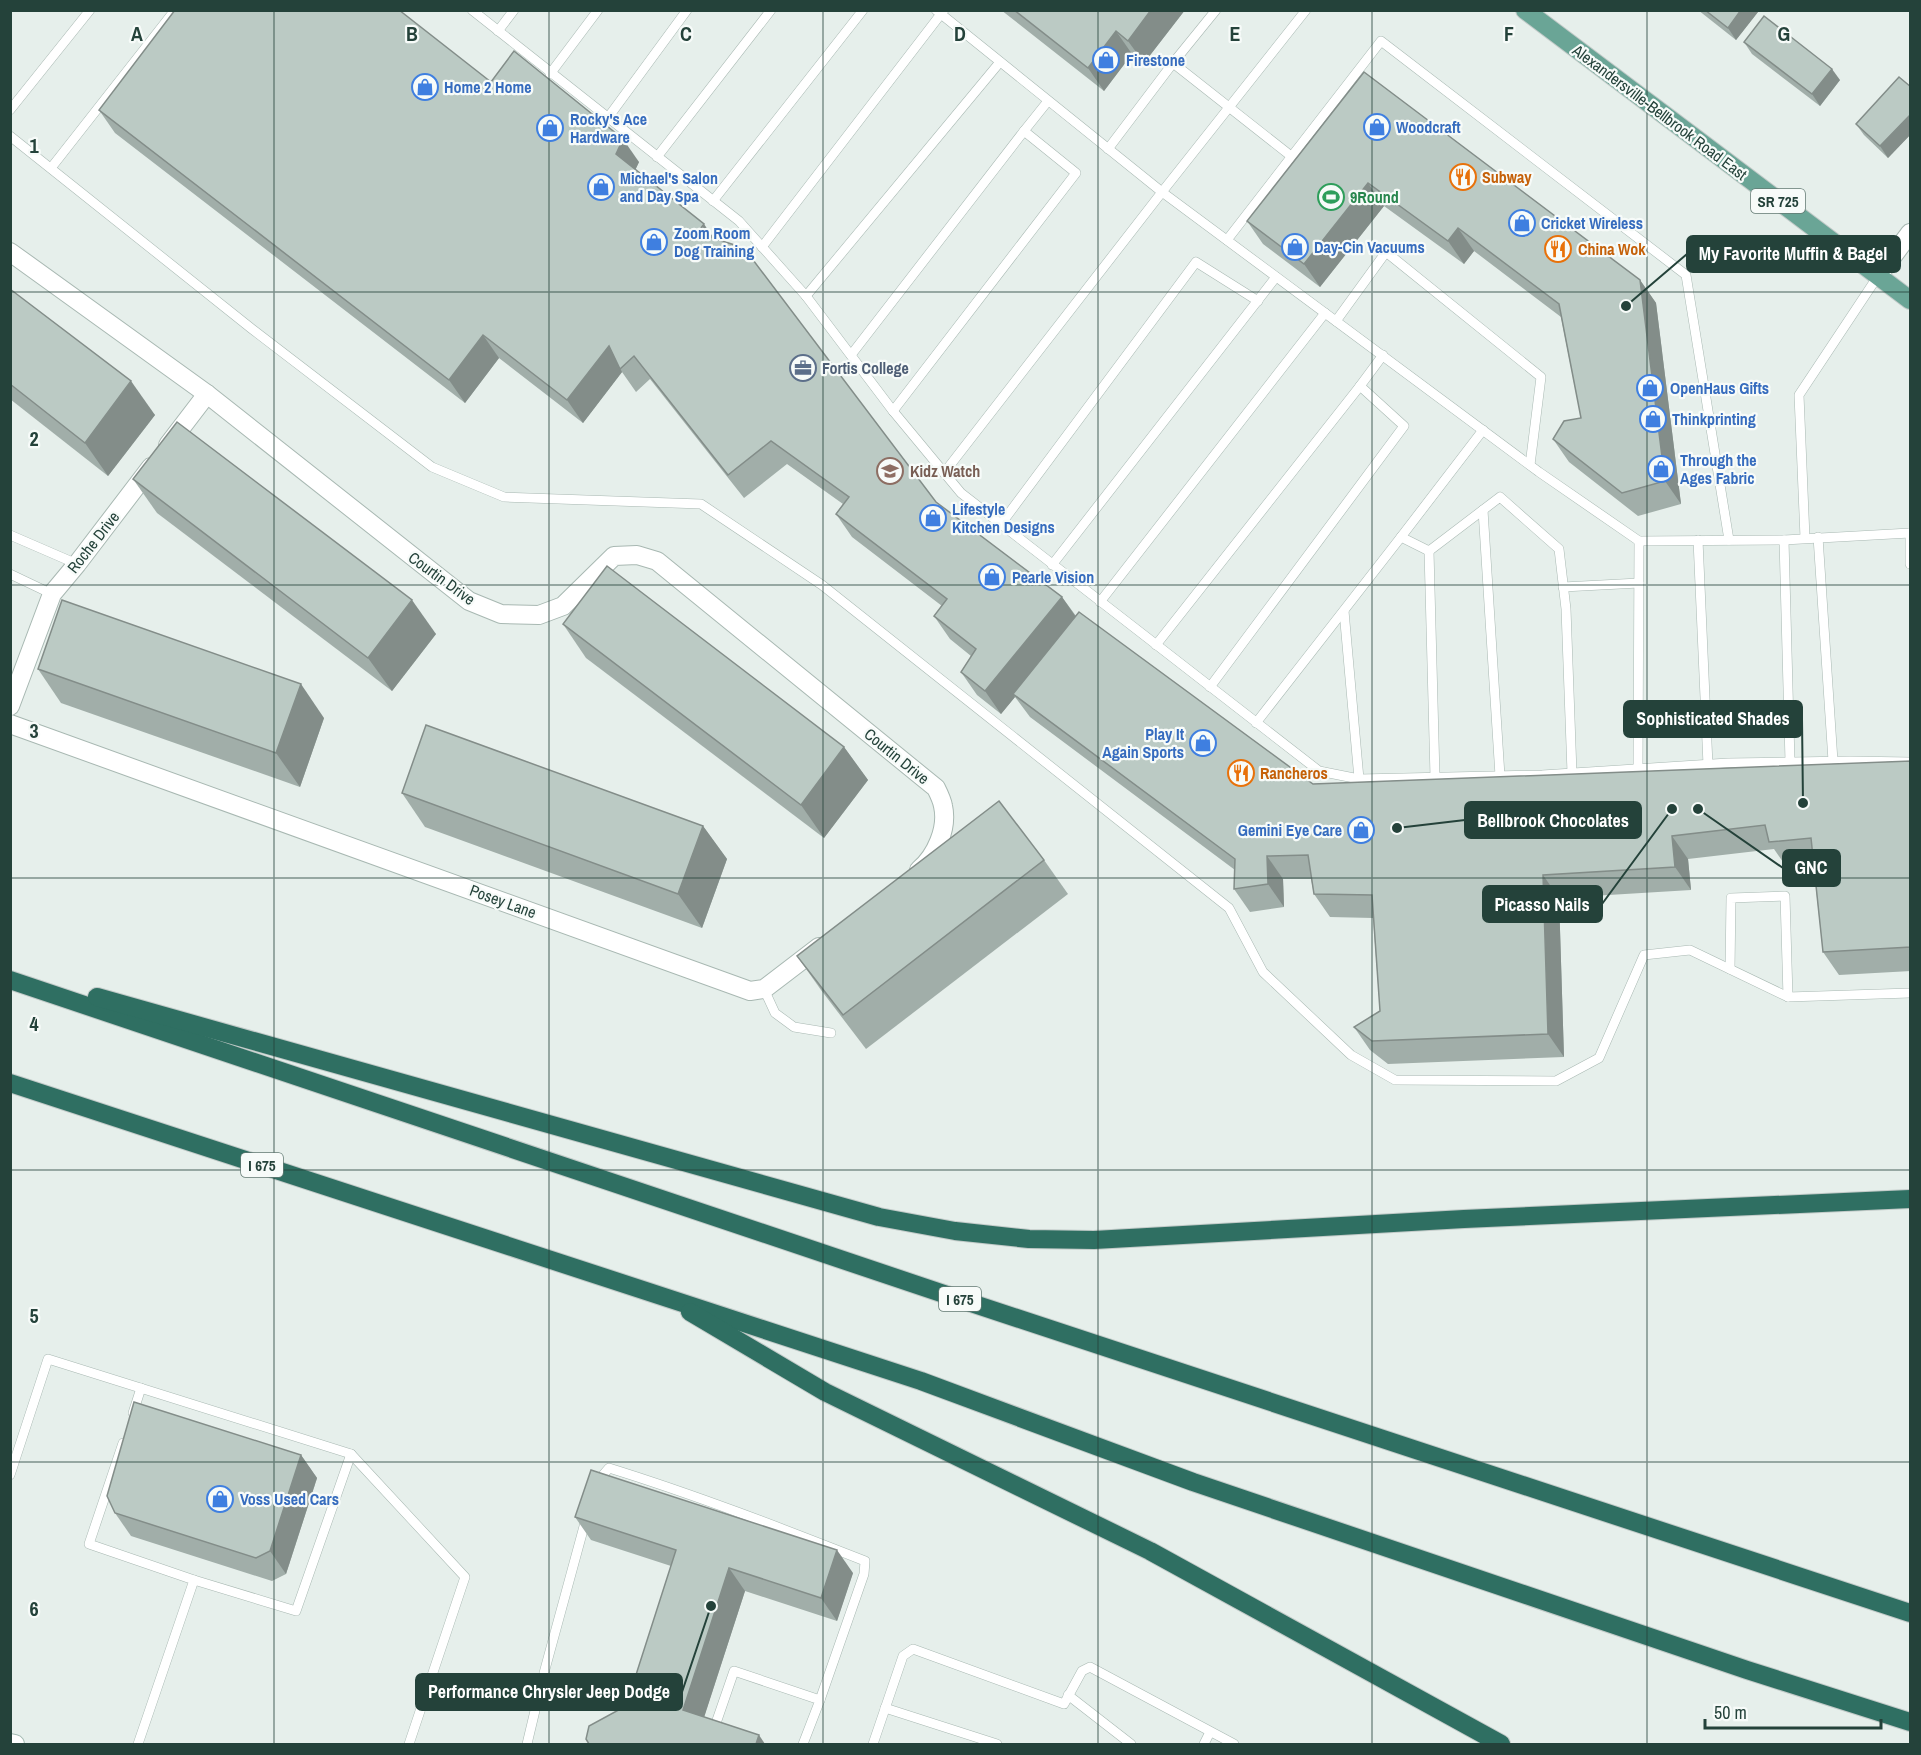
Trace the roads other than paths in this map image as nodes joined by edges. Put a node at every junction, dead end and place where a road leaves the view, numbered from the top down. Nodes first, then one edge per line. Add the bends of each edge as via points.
1 (90, 10) edge
2 (175, 10) edge
3 (472, 10) edge
4 (514, 10) edge
5 (598, 10) edge
6 (687, 10) edge
7 (771, 10) edge
8 (863, 10) edge
9 (1216, 10) edge
10 (1306, 10) edge
11 (1526, 10) edge
12 (940, 12) edge
13 (498, 31) junction
14 (1000, 62) junction
15 (1173, 63) junction
16 (550, 74) junction
17 (1048, 101) junction
18 (1229, 108) junction
19 (10, 110) edge
20 (608, 119) junction
21 (1024, 131) junction
22 (10, 136) edge
23 (1108, 149) junction
24 (1291, 156) junction
25 (657, 157) junction
26 (51, 168) junction
27 (1162, 192) junction
28 (713, 201) junction
29 (1911, 233) edge
30 (1227, 240) junction
31 (762, 247) junction
32 (10, 252) edge
33 (1878, 276) junction
34 (1276, 277) junction
35 (806, 296) junction
36 (1911, 300) edge
37 (1258, 301) junction
38 (1325, 313) junction
39 (1336, 321) junction
40 (851, 355) junction
41 (1383, 356) junction
42 (1360, 386) junction
43 (207, 394) junction
44 (893, 411) junction
45 (1483, 430) junction
46 (1530, 465) junction
47 (944, 473) junction
48 (1483, 510) junction
49 (1001, 524) junction
50 (1910, 533) edge
51 (10, 535) edge
52 (1401, 537) junction
53 (1818, 537) junction
54 (1804, 538) junction
55 (1698, 540) junction
56 (1729, 540) junction
57 (1784, 540) junction
58 (1639, 541) junction
59 (1429, 551) junction
60 (77, 564) junction
61 (1052, 564) junction
62 (1911, 564) edge
63 (10, 574) edge
64 (1639, 583) junction
65 (1563, 587) junction
66 (52, 594) junction
67 (1100, 602) junction
68 (1344, 610) junction
69 (1156, 645) junction
70 (1210, 687) junction
71 (10, 706) edge
72 (1256, 723) junction
73 (10, 724) edge
74 (1833, 761) junction
75 (1790, 762) junction
76 (1911, 762) edge
77 (1708, 765) junction
78 (1638, 769) junction
79 (1572, 773) junction
80 (1500, 776) junction
81 (1435, 777) junction
82 (1359, 779) junction
83 (905, 880) edge
84 (830, 939) edge
85 (1730, 969) junction
86 (10, 973) edge
87 (10, 980) edge
88 (764, 989) junction
89 (1911, 993) edge
90 (1788, 997) junction
91 (831, 1034) edge
92 (10, 1083) edge
93 (1911, 1199) edge
94 (660, 1295) junction
95 (141, 1388) junction
96 (130, 1422) edge
97 (126, 1433) edge
98 (351, 1454) junction
99 (10, 1474) edge
100 (593, 1495) edge
101 (590, 1506) edge
102 (194, 1580) junction
103 (1911, 1613) edge
104 (1068, 1695) junction
105 (820, 1700) junction
106 (885, 1708) junction
107 (1911, 1722) edge
108 (732, 1732) edge
109 (1210, 1732) junction
110 (10, 1743) edge
111 (15, 1744) edge
112 (138, 1744) edge
113 (409, 1744) edge
114 (527, 1744) edge
115 (802, 1744) edge
116 (873, 1744) edge
117 (997, 1744) edge
118 (1131, 1744) edge
119 (1204, 1744) edge
120 (1234, 1744) edge
121 (1501, 1744) edge

1 - 19 lane
2 - 26 lane
3 - 13 lane
4 - 13 lane
5 - 16 lane
6 - 20 lane
7 - 25 lane
8 - 28 lane
9 - 15 lane
10 - 18 lane
11 - 33 main road, Alexandersville-Bellbrook Road East / SR 725
12 - 14 lane
12 - 31 lane
13 - 16 lane
14 - 17 lane
14 - 35 lane
15 - 18 lane
15 - 23 lane
16 - 20 lane
17 - 21 lane
17 - 23 lane
18 - 24 lane
18 - 27 lane
20 - 25 lane
21 - 40 lane
21 - 44 lane via 1076,172
22 - 26 lane
23 - 27 lane
24 - 30 lane
24 - 56 lane via 1381,41 1686,275
25 - 28 lane
26 - 85 lane via 432,467 504,497 700,504 822,585 1229,908 1263,972 1351,1055 1395,1080 1556,1081 1599,1058 1644,955 1690,950
27 - 30 lane
27 - 47 lane
28 - 31 lane via 739,221
29 - 33 street
30 - 34 lane
31 - 35 lane
32 - 43 street, Courtin Drive
33 - 36 main road, Alexandersville-Bellbrook Road East / SR 725
33 - 54 lane via 1799,395
34 - 37 lane
34 - 38 lane
35 - 40 lane
37 - 49 lane via 1196,262
37 - 61 lane
38 - 39 lane
38 - 67 lane
39 - 41 lane
39 - 46 lane via 1386,252 1541,376
40 - 44 lane
41 - 42 lane
41 - 45 lane
42 - 69 lane
42 - 70 lane via 1404,426
43 - 60 street, Roche Drive
43 - 83 street, Courtin Drive via 469,601 501,614 539,615 563,606 614,556 637,555 657,561 936,788 944,807 937,847 924,866
44 - 47 lane
45 - 46 lane
45 - 52 lane
46 - 58 lane
47 - 49 lane via 961,493
48 - 59 lane
48 - 65 lane via 1500,497 1559,549
48 - 80 lane
49 - 61 lane
50 - 53 lane
50 - 62 lane
51 - 60 lane
52 - 59 lane
52 - 68 lane
53 - 54 lane
53 - 74 lane
54 - 57 lane
55 - 56 lane
55 - 58 lane
55 - 77 lane
56 - 57 lane
57 - 75 lane
58 - 64 lane
59 - 81 lane
60 - 66 street, Roche Drive
61 - 67 lane
63 - 66 lane
64 - 65 lane
64 - 78 lane
65 - 79 lane
66 - 71 street, Roche Drive
67 - 69 lane
68 - 72 lane
68 - 82 lane
69 - 70 lane
70 - 72 lane
72 - 82 lane via 1319,771
73 - 88 street, Posey Lane via 750,991
74 - 75 lane
74 - 76 lane
75 - 77 lane
77 - 78 lane
78 - 79 lane
79 - 80 lane
80 - 81 lane
81 - 82 lane
84 - 88 street
85 - 90 lane
85 - 90 lane via 1731,898 1785,896
86 - 93 highway via 879,1217 956,1231 1029,1239 1094,1240
87 - 103 highway, I 675
88 - 91 lane via 775,1013 794,1027
89 - 90 lane
92 - 94 highway, I 675
94 - 107 highway, I 675 via 921,1381 1193,1482
94 - 121 highway via 825,1392 1150,1551
95 - 96 lane
95 - 98 lane
95 - 99 lane via 48,1359
97 - 102 lane via 89,1544
98 - 102 lane via 296,1611
98 - 113 lane via 465,1577
100 - 105 lane via 596,1484 609,1468 866,1561
101 - 114 lane
102 - 112 lane
104 - 106 lane via 1064,1704 913,1649 903,1656
104 - 109 lane via 1082,1671 1090,1667
104 - 118 lane
105 - 108 lane via 734,1671 715,1726
105 - 115 lane
106 - 116 lane
106 - 117 lane
109 - 119 lane
109 - 120 lane
110 - 111 street

